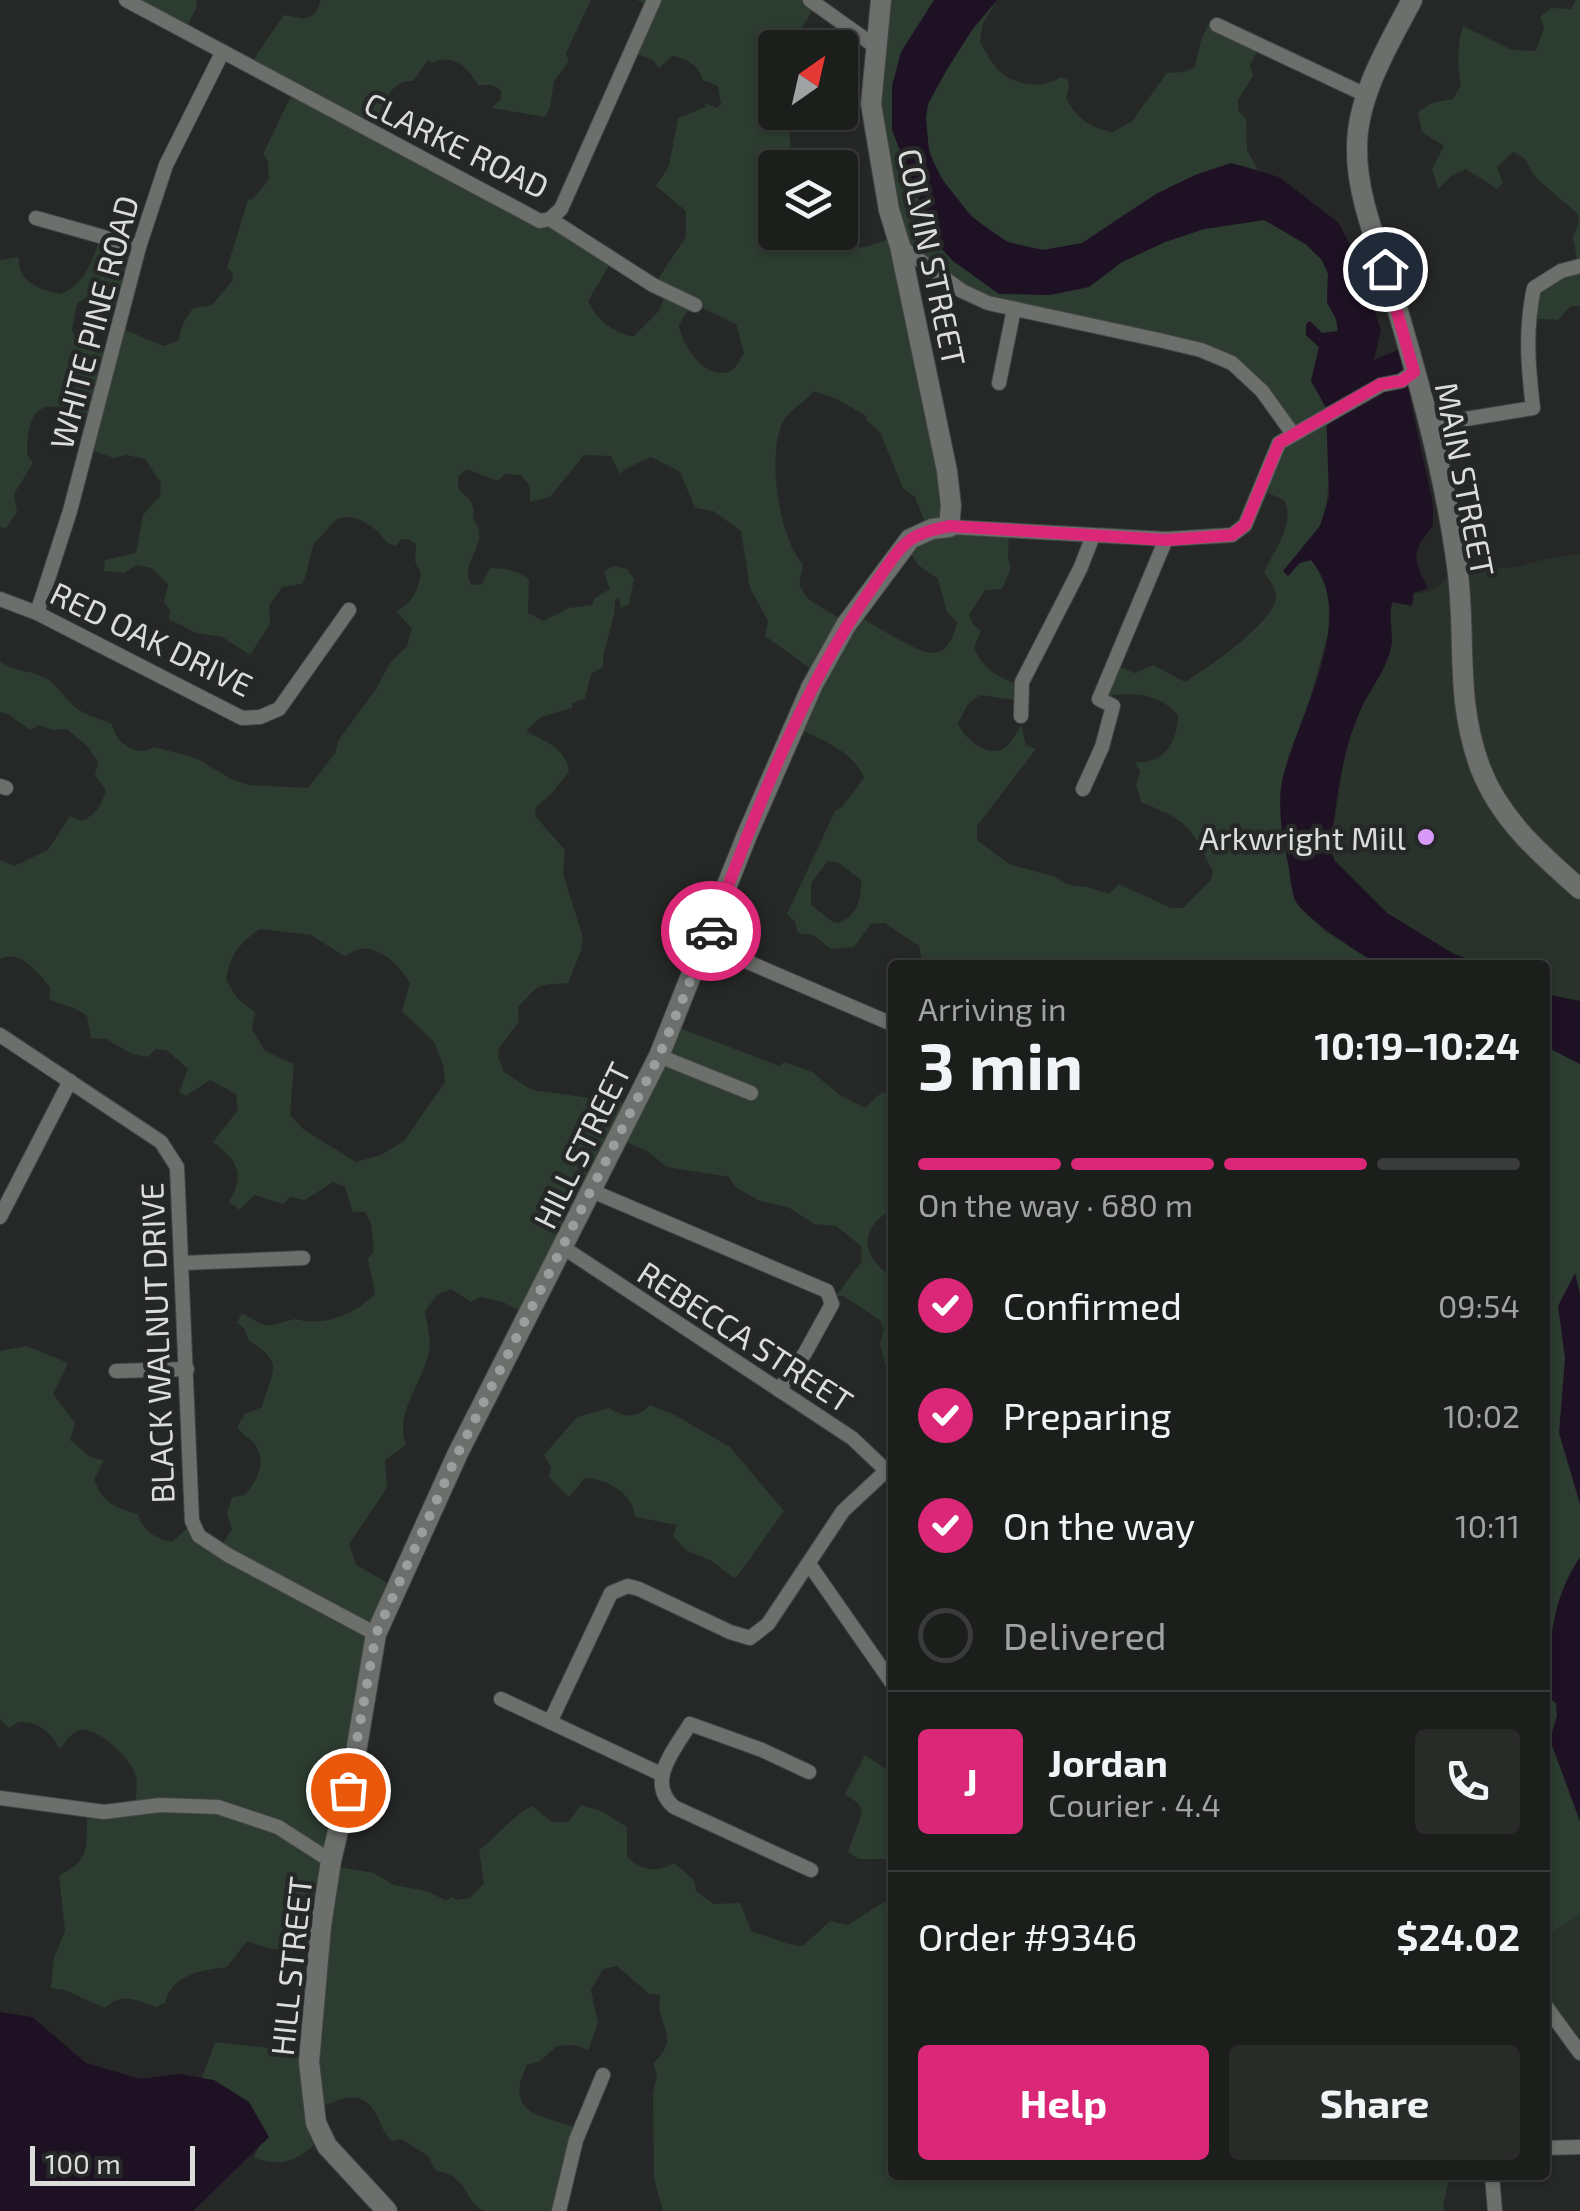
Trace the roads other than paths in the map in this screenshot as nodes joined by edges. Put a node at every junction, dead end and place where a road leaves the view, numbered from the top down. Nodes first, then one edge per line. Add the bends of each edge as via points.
1 (126, 0) edge
2 (654, 0) edge
3 (810, 0) edge
4 (881, 0) edge
5 (1412, 0) edge
6 (1217, 25) dead end
7 (876, 47) junction
8 (222, 53) junction
9 (1368, 96) junction
10 (36, 218) dead end
11 (550, 219) junction
12 (900, 246) junction
13 (138, 247) junction
14 (1580, 266) edge
15 (695, 305) dead end
16 (1014, 310) junction
17 (1414, 372) junction
18 (999, 382) dead end
19 (1429, 425) junction
20 (1292, 434) junction
21 (949, 526) junction
22 (1092, 536) junction
23 (1166, 540) junction
24 (0, 599) edge
25 (348, 610) dead end
26 (37, 612) junction
27 (1020, 716) dead end
28 (1083, 789) dead end
29 (1580, 888) edge
30 (706, 944) junction
31 (888, 1022) edge
32 (0, 1034) edge
33 (659, 1056) junction
34 (70, 1081) junction
35 (751, 1093) dead end
36 (592, 1192) junction
37 (0, 1217) edge
38 (564, 1248) junction
39 (303, 1258) dead end
40 (183, 1263) junction
41 (187, 1369) junction
42 (116, 1370) dead end
43 (778, 1390) junction
44 (888, 1472) edge
45 (888, 1476) edge
46 (809, 1564) junction
47 (376, 1634) junction
48 (888, 1677) edge
49 (501, 1699) dead end
50 (550, 1722) junction
51 (810, 1772) dead end
52 (661, 1774) junction
53 (2, 1802) edge
54 (331, 1861) junction
55 (811, 1870) dead end
56 (1550, 2012) edge
57 (1580, 2053) edge
58 (603, 2075) dead end
59 (1550, 2148) edge
60 (1580, 2148) edge
61 (1492, 2180) edge
62 (387, 2211) edge
63 (559, 2211) edge
64 (1495, 2211) edge

1 - 8 street, CLARKE ROAD
2 - 11 street, CLARKE ROAD via 561,208
3 - 7 street
4 - 7 street, COLVIN STREET
5 - 9 street, MAIN STREET
6 - 9 street
7 - 12 street, COLVIN STREET via 870,104
8 - 11 street, CLARKE ROAD via 520,212
8 - 13 street, WHITE PINE ROAD via 166,165
9 - 17 street, MAIN STREET via 1356,146 1360,174
10 - 13 street
11 - 15 street
12 - 16 street via 962,291
12 - 21 street, COLVIN STREET via 947,471
13 - 26 street, WHITE PINE ROAD
14 - 19 street via 1534,288 1527,356 1533,408
16 - 18 street
16 - 20 street via 1201,350 1232,363 1262,390
17 - 19 street, MAIN STREET
17 - 20 street
19 - 29 street, MAIN STREET via 1458,570 1462,697 1470,738 1504,812
20 - 23 street, HILL STREET via 1279,443 1245,525 1232,535
21 - 22 street, HILL STREET
21 - 30 street, HILL STREET via 910,539 846,625 780,756
22 - 23 street, HILL STREET
22 - 27 street via 1022,682
23 - 28 street via 1098,699 1113,706
24 - 26 street, RED OAK DRIVE
25 - 26 street, RED OAK DRIVE via 279,709 242,718
30 - 31 street
30 - 33 street, HILL STREET
32 - 34 street, BLACK WALNUT DRIVE
33 - 35 street
33 - 36 street, HILL STREET
34 - 37 street
34 - 40 street, BLACK WALNUT DRIVE via 171,1154
36 - 38 street, HILL STREET
36 - 43 street via 827,1291 832,1304
38 - 43 street, REBECCA STREET
38 - 47 street, HILL STREET via 466,1436
39 - 40 street
40 - 41 street, BLACK WALNUT DRIVE
41 - 42 street
41 - 47 street, BLACK WALNUT DRIVE via 188,1486 199,1536
43 - 44 street, REBECCA STREET via 852,1438
45 - 46 street via 843,1511
46 - 48 street
46 - 50 street via 768,1624 750,1638 640,1589 619,1588 605,1602
47 - 54 street, HILL STREET
49 - 50 street
50 - 52 street
51 - 52 street via 690,1724
52 - 55 street via 662,1793 674,1807
53 - 54 street via 104,1812 218,1807 278,1827
54 - 62 street, HILL STREET via 314,1997 311,2094 327,2146
56 - 57 street
58 - 63 street via 576,2140
59 - 60 street
61 - 64 street

